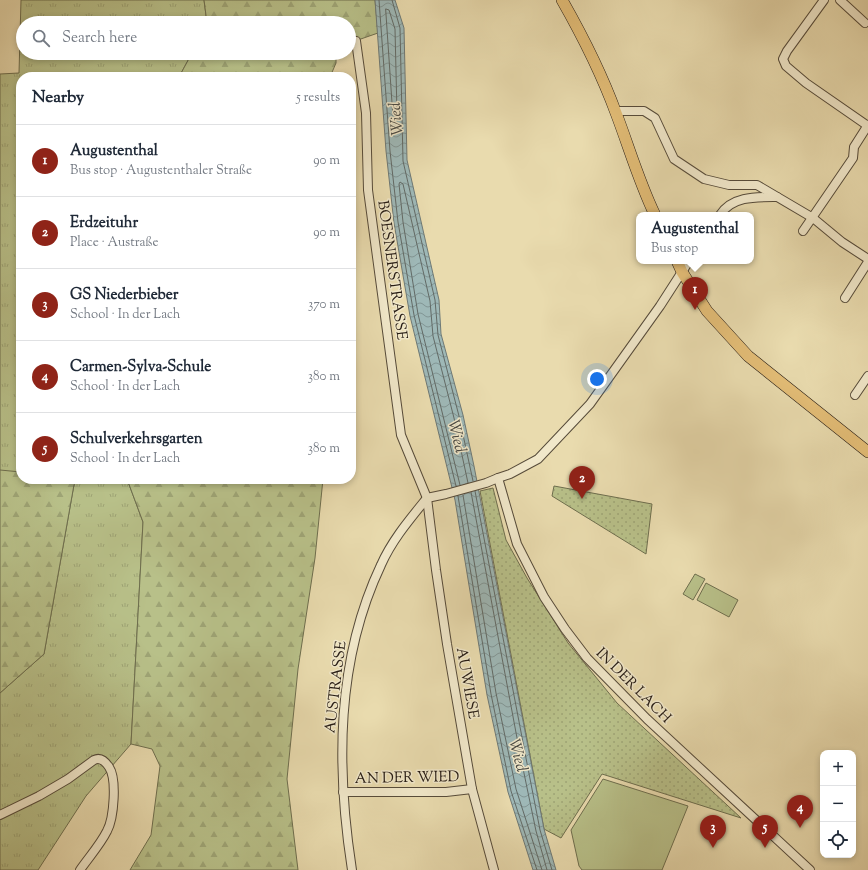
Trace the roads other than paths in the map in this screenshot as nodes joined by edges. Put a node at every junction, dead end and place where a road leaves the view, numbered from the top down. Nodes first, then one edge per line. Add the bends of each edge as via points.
1 (562, 0) edge
2 (824, 0) edge
3 (840, 0) edge
4 (865, 23) dead end
5 (356, 41) dead end
6 (615, 111) junction
7 (868, 126) edge
8 (778, 197) junction
9 (654, 212) edge
10 (722, 212) edge
11 (813, 218) junction
12 (803, 231) dead end
13 (868, 259) edge
14 (868, 262) edge
15 (678, 264) edge
16 (687, 264) edge
17 (682, 272) junction
18 (845, 298) dead end
19 (868, 376) edge
20 (855, 395) dead end
21 (868, 452) edge
22 (498, 478) junction
23 (427, 498) junction
24 (472, 789) junction
25 (343, 792) junction
26 (0, 814) edge
27 (80, 870) edge
28 (352, 870) edge
29 (494, 870) edge
30 (810, 870) edge

1 - 6 main road via 580,31
2 - 7 street via 787,51 784,59 786,66
3 - 4 street
5 - 23 street, BOESNERSTRASSE via 366,113 368,190 401,435
6 - 8 street via 644,110 655,118 674,159 704,179 729,185 757,185
6 - 9 main road
7 - 11 street via 854,147 853,158
8 - 10 street via 751,197 738,200
8 - 11 street
11 - 12 street
11 - 13 street
14 - 18 street
15 - 17 main road
16 - 17 street
17 - 21 main road via 707,311 748,356
17 - 22 street via 590,404 538,459
19 - 20 street
22 - 23 street via 486,484
22 - 30 street, IN DER LACH via 517,544 544,597 587,658 647,719
23 - 24 street, AUWIESE via 447,644
23 - 25 street, AUSTRASSE via 392,544 361,614 348,674 342,737
24 - 25 street, AN DER WIED via 446,792
24 - 29 street, AUWIESE
25 - 28 street, AUSTRASSE
26 - 27 street via 44,793 94,760 102,760 111,770 114,784 113,806 108,830

